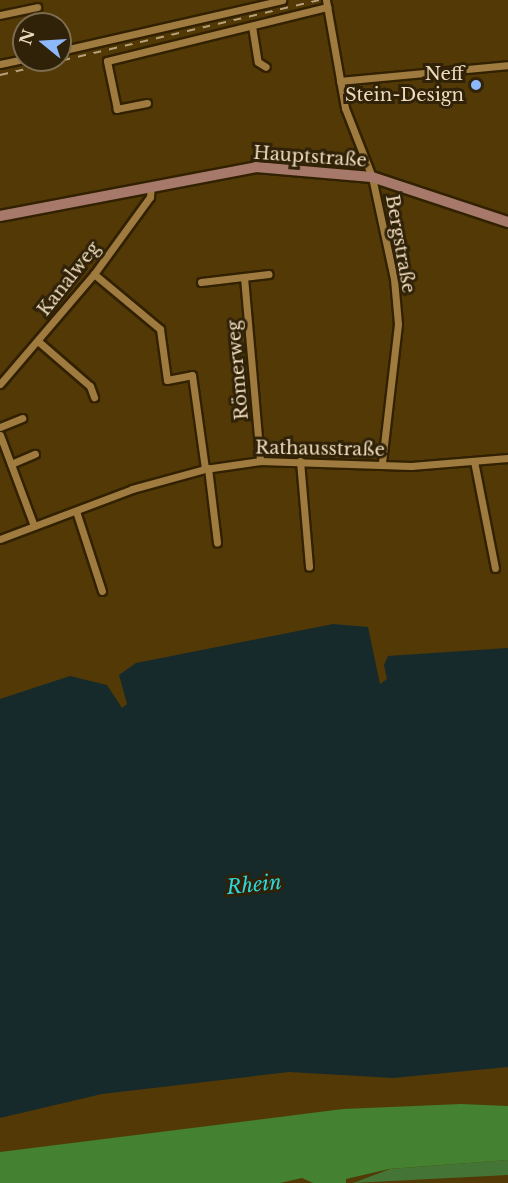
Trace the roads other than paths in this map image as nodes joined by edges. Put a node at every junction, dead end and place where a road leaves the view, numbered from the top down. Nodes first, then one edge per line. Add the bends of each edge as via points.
1 (282, 0) edge
2 (326, 3) edge
3 (37, 7) dead end
4 (0, 15) edge
5 (252, 26) junction
6 (72, 48) edge
7 (508, 65) edge
8 (266, 67) dead end
9 (340, 81) junction
10 (147, 103) dead end
11 (372, 177) junction
12 (151, 186) junction
13 (0, 216) edge
14 (508, 222) edge
15 (94, 274) junction
16 (269, 274) dead end
17 (244, 277) junction
18 (201, 282) dead end
19 (39, 342) junction
20 (0, 384) edge
21 (94, 397) dead end
22 (22, 418) dead end
23 (0, 427) edge
24 (0, 435) edge
25 (36, 454) dead end
26 (508, 459) edge
27 (260, 460) junction
28 (300, 460) junction
29 (474, 461) junction
30 (382, 463) junction
31 (11, 464) junction
32 (207, 469) junction
33 (76, 511) junction
34 (34, 526) junction
35 (0, 539) edge
36 (217, 542) dead end
37 (309, 567) dead end
38 (495, 568) dead end
39 (102, 591) dead end

1 - 6 street
2 - 5 street
2 - 9 street, Bergstraße
3 - 4 street
5 - 8 street via 258,62
5 - 10 street via 107,61 117,109
7 - 9 street
9 - 11 street, Bergstraße
11 - 12 street, Hauptstraße via 256,167
11 - 14 street, Hauptstraße
11 - 30 street, Bergstraße via 394,279 398,324
12 - 13 street, Hauptstraße
12 - 15 street, Kanalweg via 150,197
15 - 19 street, Kanalweg
15 - 32 street via 160,329 167,380 192,375
16 - 17 street
17 - 18 street
17 - 27 street, Römerweg
19 - 20 street, Kanalweg
19 - 21 street via 90,386
22 - 23 street
24 - 31 street
25 - 31 street
26 - 29 street, Rathausstraße
27 - 28 street, Rathausstraße
27 - 32 street, Rathausstraße
28 - 30 street, Rathausstraße
28 - 37 street
29 - 30 street, Rathausstraße
29 - 38 street
31 - 34 street
32 - 33 street, Rathausstraße via 132,489
32 - 36 street
33 - 34 street, Rathausstraße
33 - 39 street
34 - 35 street, Rathausstraße

